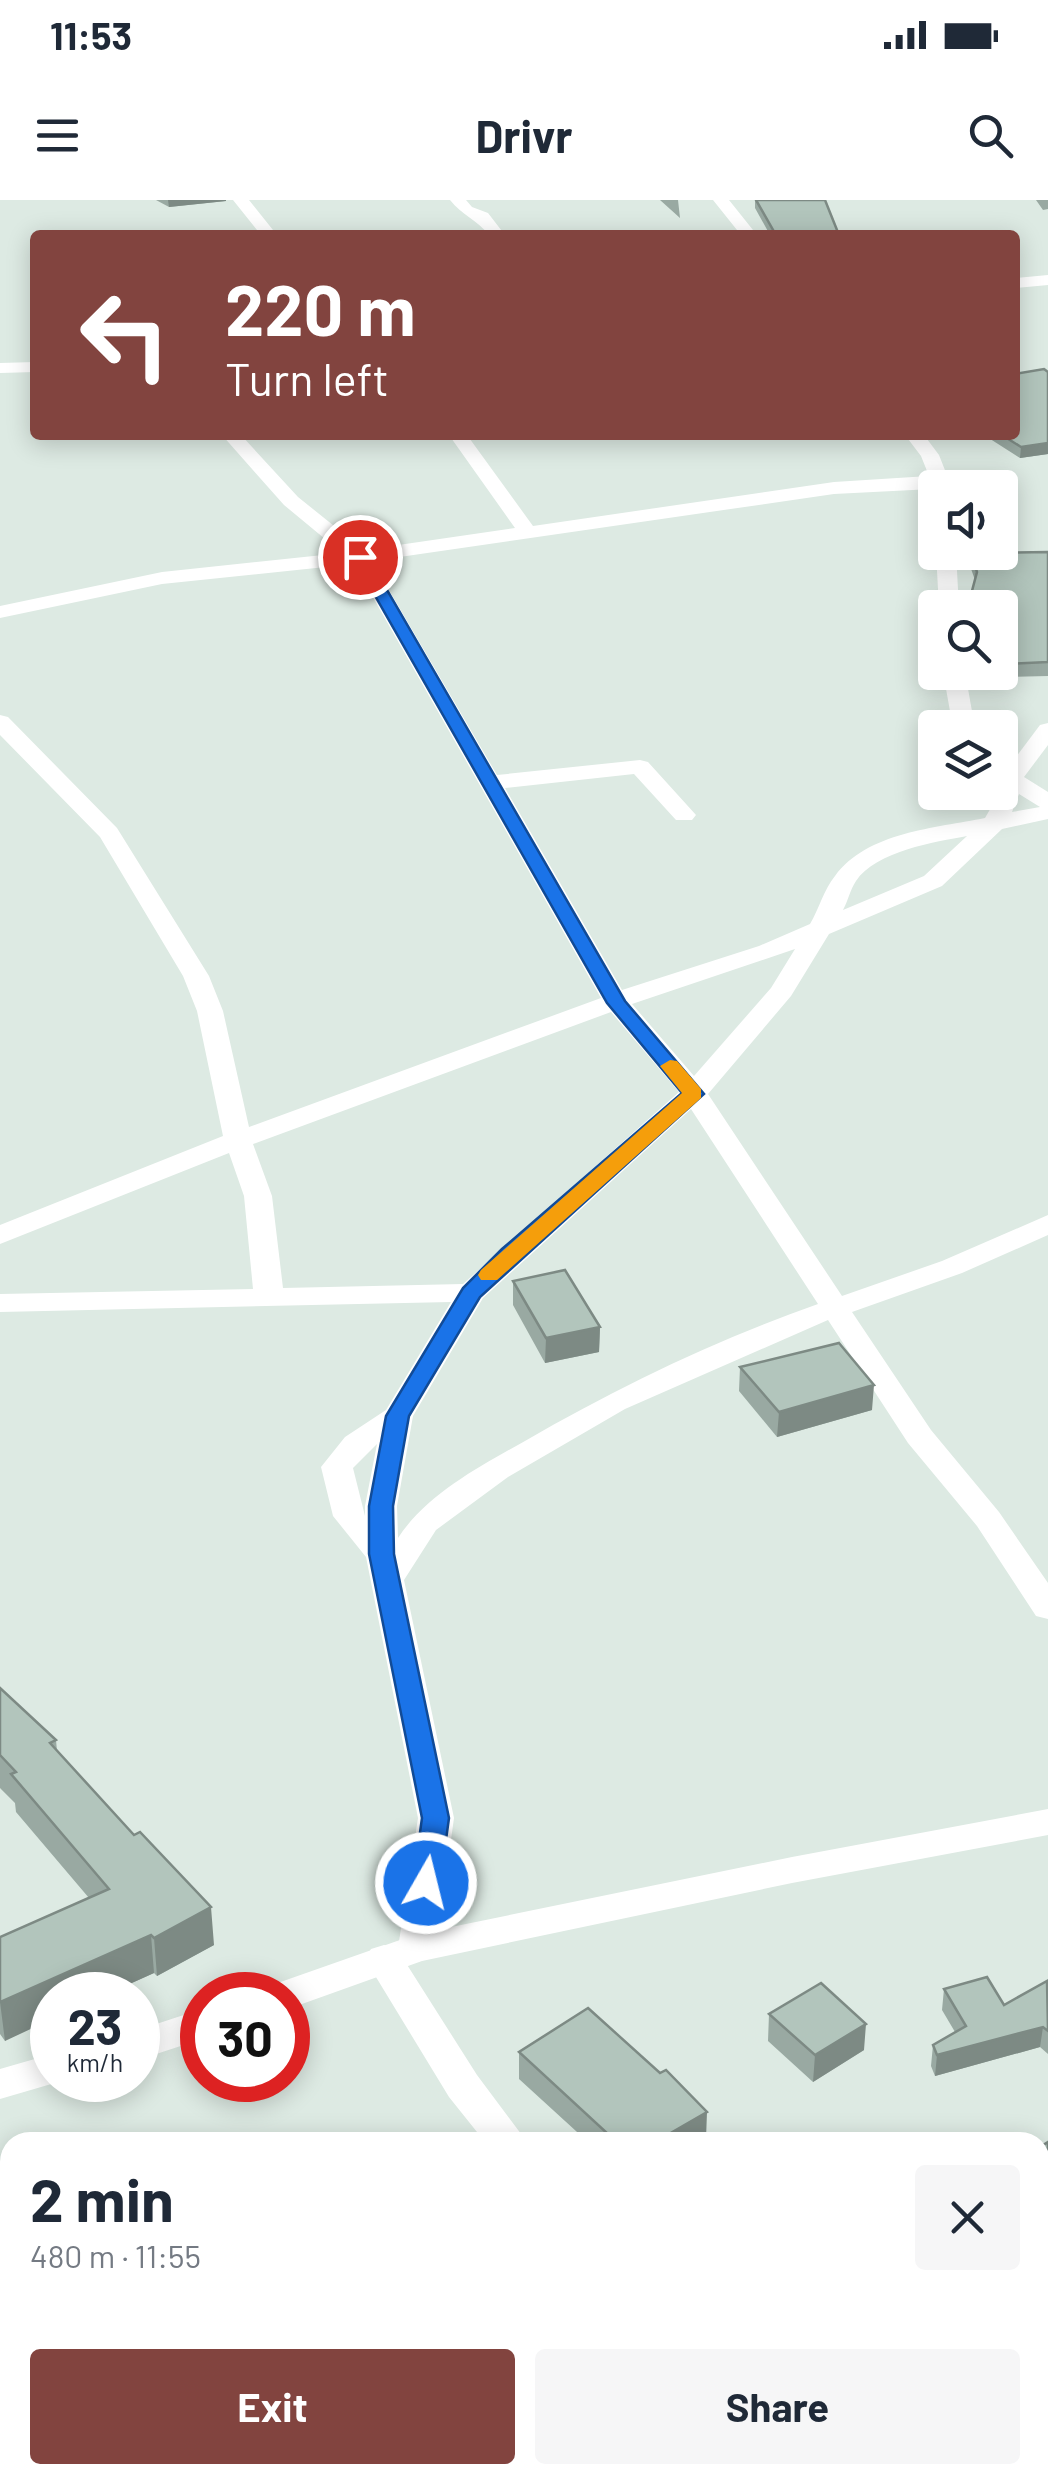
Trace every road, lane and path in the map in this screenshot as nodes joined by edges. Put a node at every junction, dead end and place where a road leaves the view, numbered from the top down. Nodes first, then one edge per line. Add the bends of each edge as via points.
1 (241, 200) edge
2 (458, 200) edge
3 (721, 200) edge
4 (265, 230) edge
5 (493, 230) edge
6 (745, 230) edge
7 (1048, 280) edge
8 (1020, 282) edge
9 (30, 367) edge
10 (0, 368) edge
11 (235, 440) edge
12 (462, 440) edge
13 (917, 440) edge
14 (935, 470) edge
15 (918, 485) edge
16 (529, 534) junction
17 (360, 557) junction
18 (0, 612) edge
19 (0, 722) edge
20 (1048, 730) edge
21 (1018, 761) edge
22 (1018, 781) edge
23 (492, 783) junction
24 (1048, 802) edge
25 (1002, 810) edge
26 (1048, 812) edge
27 (684, 815) dead end
28 (993, 824) junction
29 (818, 932) junction
30 (617, 1003) junction
31 (694, 1094) junction
32 (238, 1140) junction
33 (1048, 1224) edge
34 (0, 1235) edge
35 (471, 1293) junction
36 (269, 1298) junction
37 (0, 1302) edge
38 (834, 1307) junction
39 (398, 1416) junction
40 (385, 1567) junction
41 (1048, 1608) edge
42 (1048, 1822) edge
43 (401, 1954) junction
44 (310, 1986) edge
45 (30, 2075) edge
46 (0, 2084) edge
47 (499, 2132) edge

1 - 4 street
2 - 5 street
3 - 6 street
7 - 8 street
9 - 10 street
11 - 17 street via 291,502
12 - 16 street
13 - 14 street
15 - 16 street via 834,488
16 - 17 street
17 - 18 street via 162,578
17 - 23 street
19 - 32 street via 109,833 196,976
20 - 21 street
22 - 24 street
23 - 27 street via 640,767
23 - 30 street
25 - 28 street
26 - 28 street
28 - 29 street via 933,881
28 - 29 street via 881,851 843,881
29 - 30 street
29 - 31 street via 782,991
30 - 31 street
30 - 32 street
31 - 35 street
31 - 38 street
32 - 34 street
32 - 36 street via 258,1196
33 - 38 street via 952,1267
35 - 36 street
35 - 39 street
36 - 37 street
38 - 40 street via 642,1389 497,1470 424,1523
38 - 41 street via 919,1436 988,1519
39 - 40 street via 381,1506
39 - 40 street via 356,1444 337,1467 340,1500
40 - 43 street via 436,1818
42 - 43 street
43 - 44 street
43 - 47 street via 463,2086
45 - 46 street

